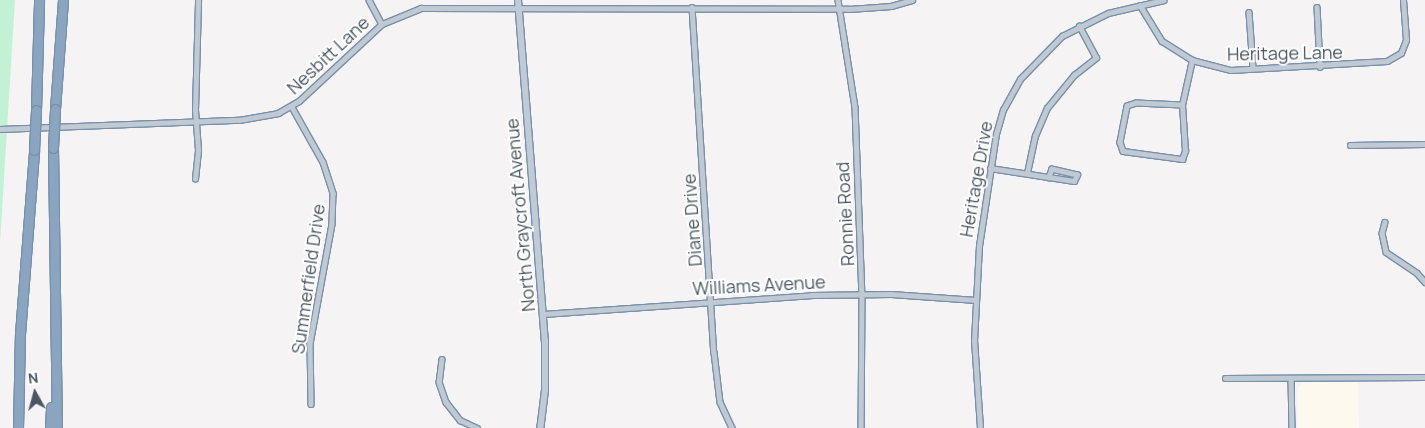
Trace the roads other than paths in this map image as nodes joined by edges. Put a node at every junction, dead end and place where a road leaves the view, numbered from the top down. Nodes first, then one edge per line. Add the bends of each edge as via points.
1 (39, 0) edge
2 (63, 0) edge
3 (198, 0) edge
4 (368, 0) edge
5 (838, 0) edge
6 (912, 0) edge
7 (1164, 0) edge
8 (1403, 0) edge
9 (519, 3) edge
10 (1140, 5) junction
11 (692, 7) junction
12 (1317, 7) dead end
13 (839, 9) junction
14 (1249, 12) dead end
15 (382, 24) junction
16 (1079, 26) junction
17 (1192, 60) junction
18 (1320, 67) junction
19 (1252, 68) junction
20 (1182, 105) junction
21 (292, 107) junction
22 (198, 122) junction
23 (0, 129) edge
24 (1425, 144) edge
25 (1350, 145) dead end
26 (990, 168) junction
27 (1028, 173) junction
28 (1049, 177) junction
29 (195, 179) dead end
30 (1385, 222) dead end
31 (1425, 280) edge
32 (862, 294) junction
33 (711, 300) junction
34 (976, 300) junction
35 (544, 314) junction
36 (55, 332) junction
37 (442, 359) dead end
38 (1425, 377) edge
39 (1225, 378) dead end
40 (1291, 378) junction
41 (311, 404) dead end
42 (17, 428) edge
43 (50, 428) edge
44 (57, 428) edge
45 (477, 428) edge
46 (540, 428) edge
47 (732, 428) edge
48 (861, 428) edge
49 (980, 428) edge
50 (1292, 428) edge

1 - 42 highway, bridge via 34,150
2 - 36 highway, bridge via 54,148
3 - 22 street via 195,110
4 - 15 street
5 - 13 street, Ronnie Road
6 - 13 street, Nesbitt Lane via 878,8
7 - 10 street, Heritage Drive
8 - 18 street, Heritage Lane via 1406,40 1401,53 1377,63
9 - 11 street, Nesbitt Lane
9 - 15 street, Nesbitt Lane via 421,8
9 - 35 street, North Graycroft Avenue
10 - 16 street, Heritage Drive via 1108,13
10 - 17 street, Heritage Lane via 1162,40
11 - 13 street, Nesbitt Lane
11 - 33 street, Diane Drive
12 - 18 street
13 - 32 street, Ronnie Road via 855,107
14 - 19 street
15 - 21 street, Nesbitt Lane
16 - 26 street, Heritage Drive via 1039,56 1014,88 1000,120
16 - 27 street via 1095,56 1094,61 1074,75 1047,108 1035,136
17 - 19 street, Heritage Lane via 1214,68
17 - 20 street
18 - 19 street, Heritage Lane
20 - 20 street via 1185,151 1182,159 1123,151 1120,142 1127,106 1136,103
21 - 22 street, Nesbitt Lane via 253,118
21 - 41 street, Summerfield Drive via 323,162 333,193 332,224 310,344
22 - 23 street, Nesbitt Lane
22 - 29 street
24 - 25 street
26 - 27 street
26 - 34 street, Heritage Drive via 979,246
27 - 28 street
28 - 28 street via 1074,181 1077,174 1052,169
30 - 31 street via 1382,233 1386,252
32 - 33 street, Williams Avenue
32 - 34 street, Williams Avenue
32 - 48 street, Ronnie Road
33 - 35 street, Williams Avenue
33 - 47 street, Diane Drive via 719,396
34 - 49 street, Heritage Drive via 975,373
35 - 46 street, North Graycroft Avenue via 546,372
36 - 43 highway
36 - 44 highway
37 - 45 street via 439,382 446,402 460,420
38 - 40 street
39 - 40 street
40 - 50 street

